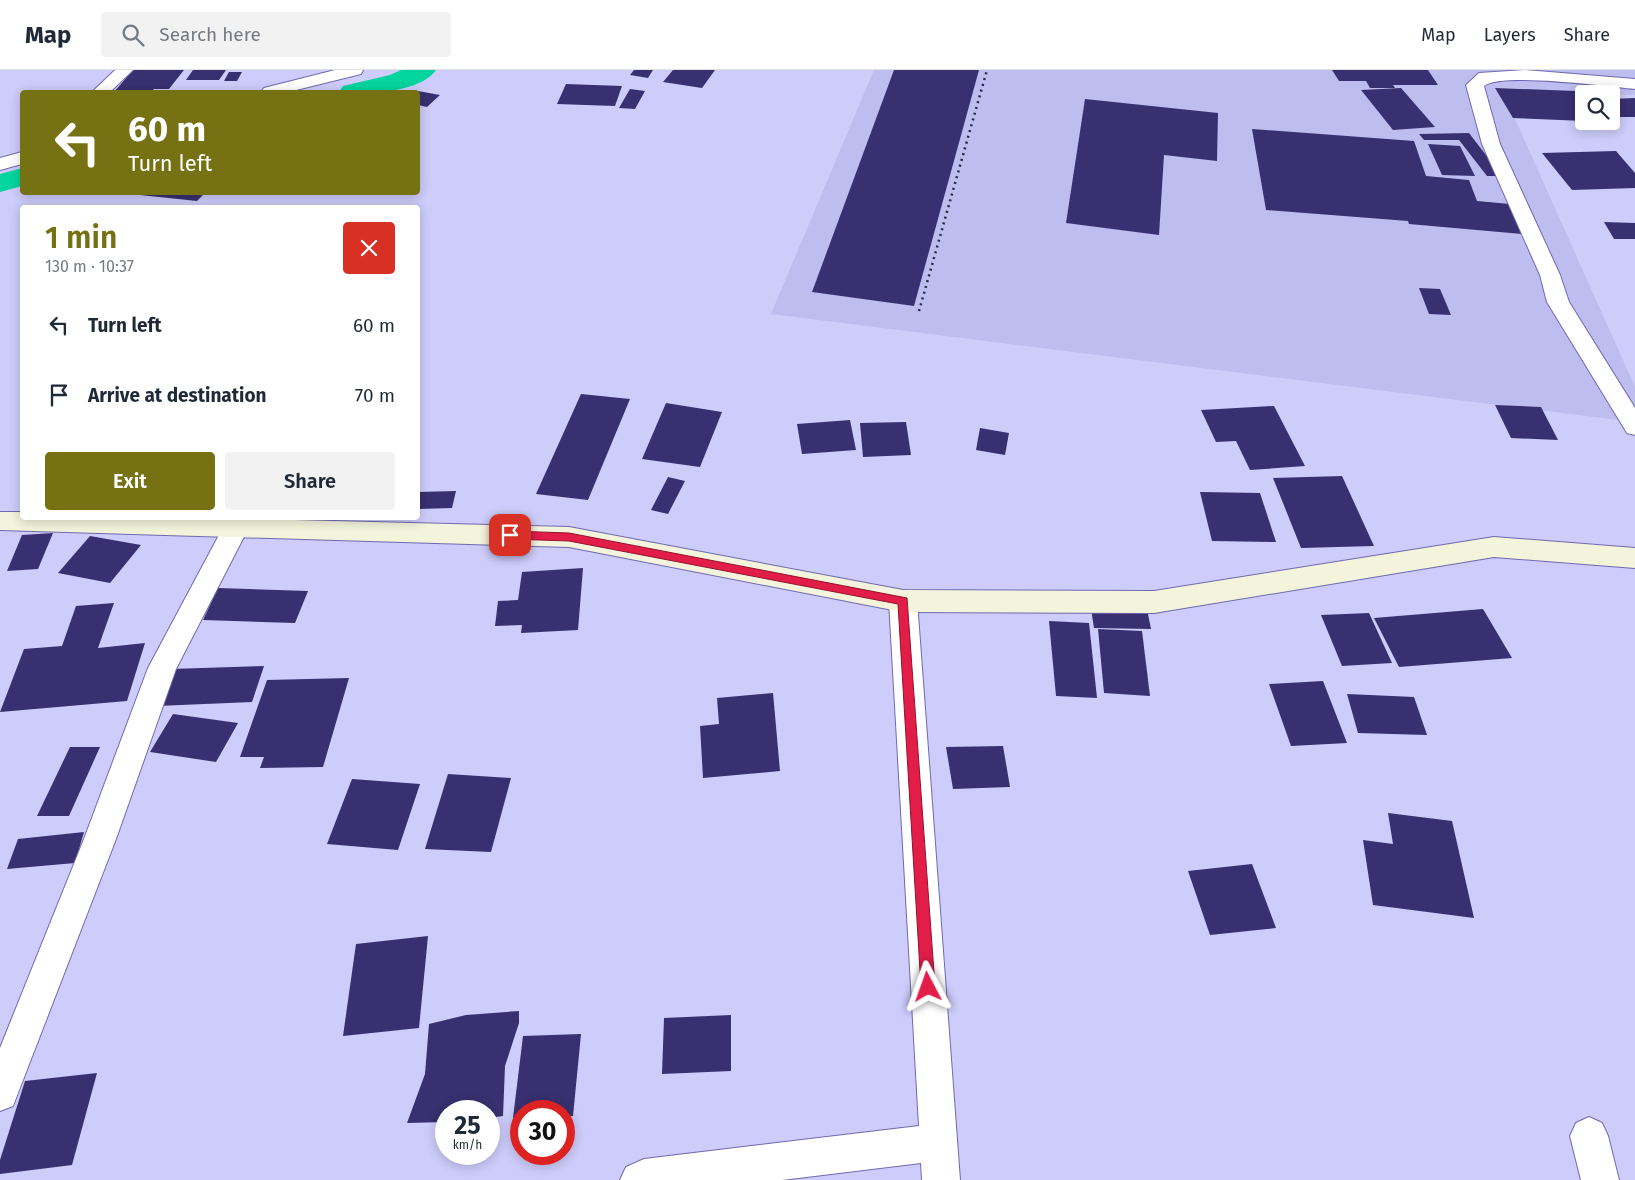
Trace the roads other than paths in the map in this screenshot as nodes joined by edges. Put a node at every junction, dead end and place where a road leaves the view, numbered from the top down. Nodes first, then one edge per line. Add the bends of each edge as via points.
1 (125, 70) edge
2 (355, 70) edge
3 (1635, 84) edge
4 (102, 90) edge
5 (278, 90) edge
6 (20, 159) edge
7 (0, 164) edge
8 (1635, 427) edge
9 (0, 521) edge
10 (236, 527) junction
11 (1635, 558) edge
12 (903, 601) junction
13 (0, 1093) edge
14 (1588, 1136) dead end
15 (938, 1142) junction
16 (640, 1180) edge
17 (941, 1180) edge
18 (1600, 1180) edge

1 - 4 street
2 - 5 street
3 - 8 street via 1527,75 1485,76 1475,85 1491,144 1550,275 1558,302
6 - 7 street
9 - 10 street
10 - 12 street via 569,537
10 - 13 street via 162,668 100,839
11 - 12 street via 1494,547 1154,602
12 - 15 street
14 - 18 street
15 - 16 street
15 - 17 street

